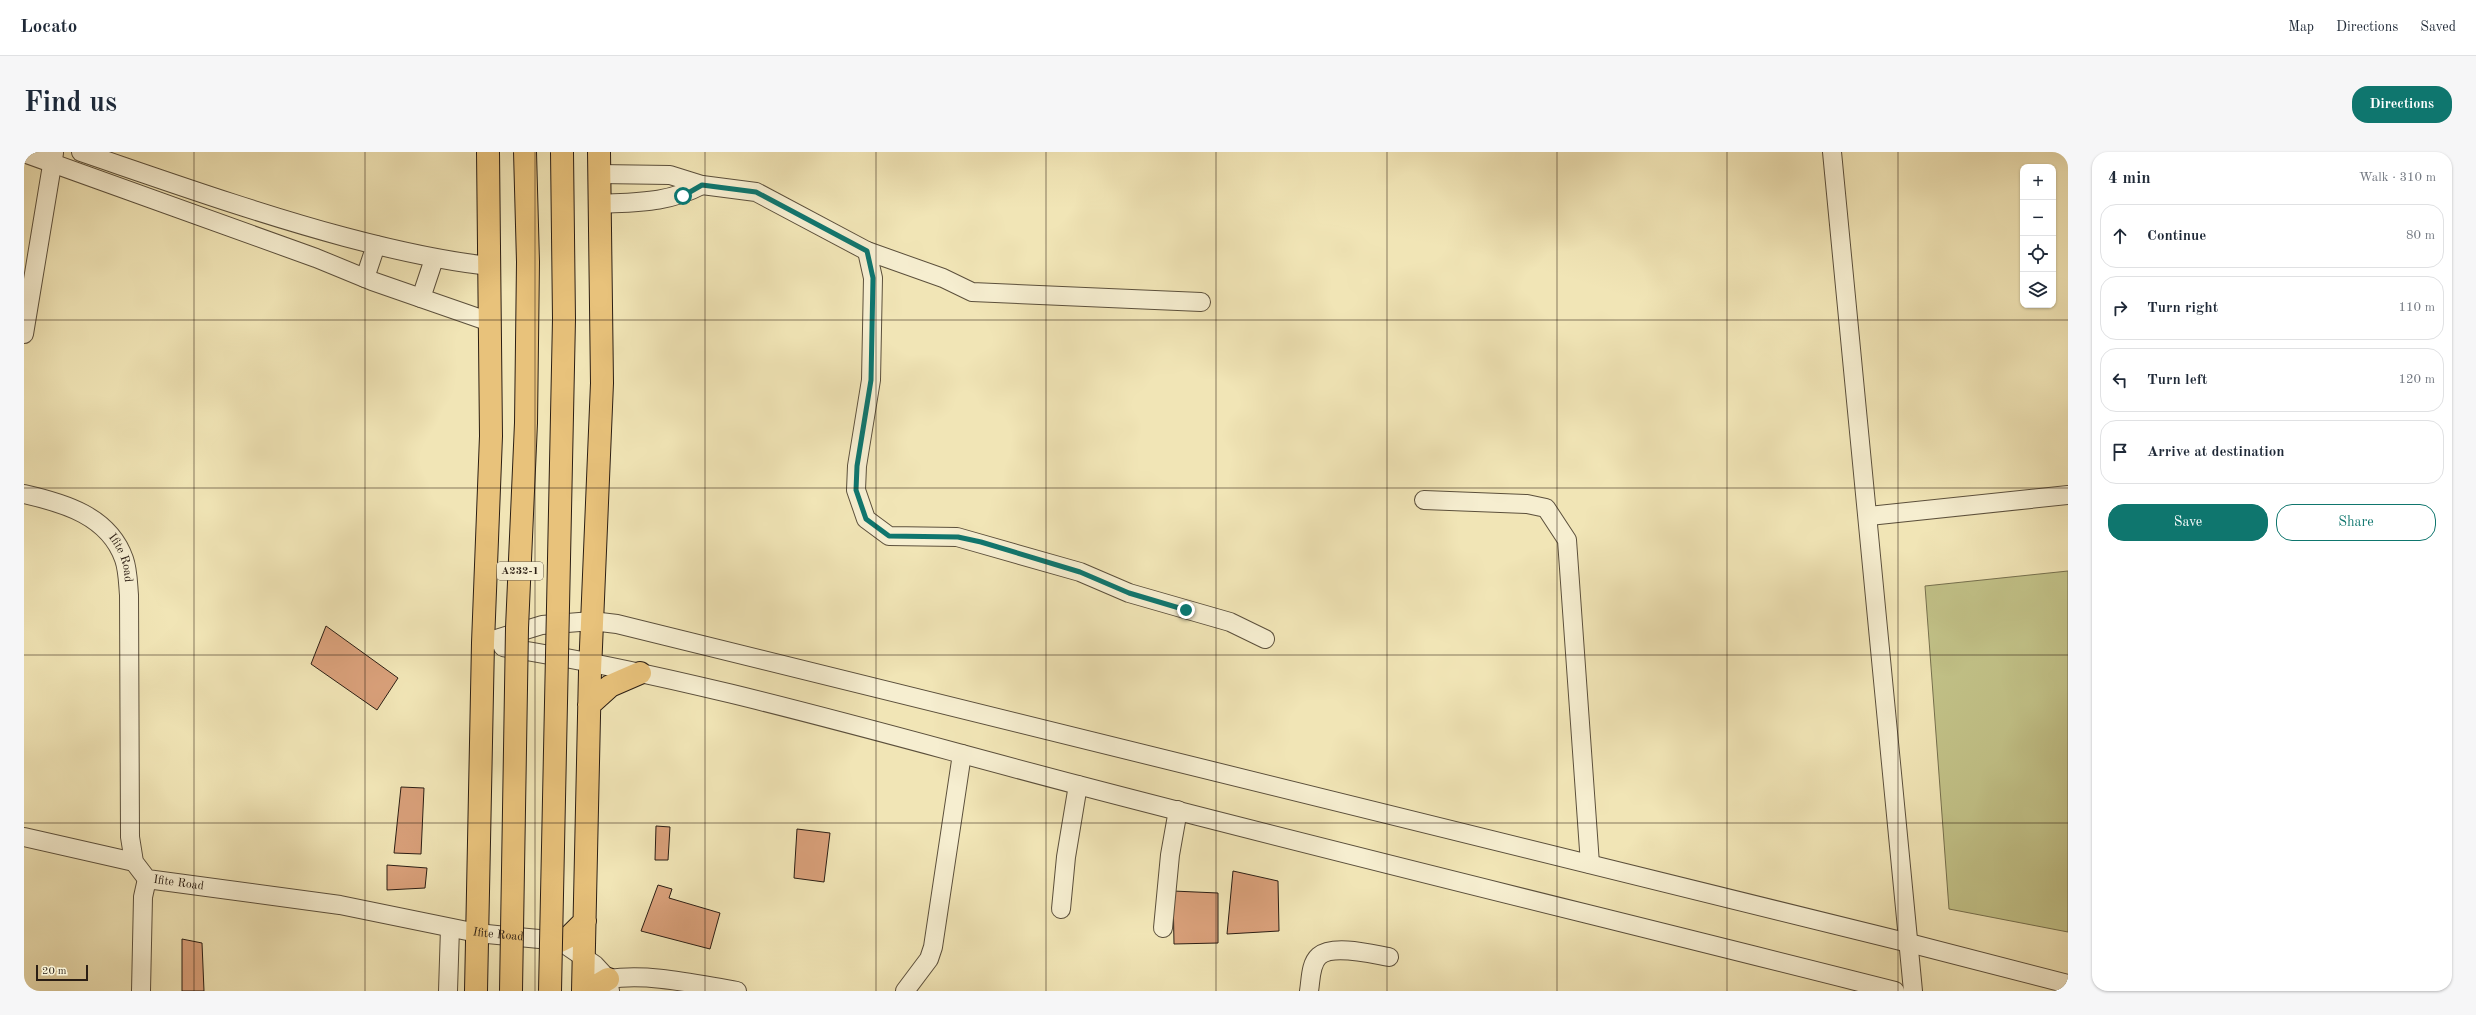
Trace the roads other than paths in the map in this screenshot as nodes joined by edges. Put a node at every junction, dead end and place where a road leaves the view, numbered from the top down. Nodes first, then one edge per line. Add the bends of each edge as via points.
1 (81, 152) edge
2 (488, 152) edge
3 (525, 152) edge
4 (562, 152) edge
5 (599, 152) edge
6 (1832, 152) edge
7 (24, 153) edge
8 (53, 158) edge
9 (599, 174) junction
10 (702, 185) junction
11 (600, 204) junction
12 (376, 245) junction
13 (867, 251) junction
14 (434, 258) junction
15 (490, 266) junction
16 (365, 278) junction
17 (421, 298) junction
18 (1201, 302) dead end
19 (490, 322) junction
20 (24, 334) edge
21 (24, 494) edge
22 (2068, 495) edge
23 (1424, 500) dead end
24 (1869, 516) junction
25 (592, 621) junction
26 (1265, 639) dead end
27 (483, 643) junction
28 (590, 661) junction
29 (640, 673) junction
30 (589, 705) junction
31 (962, 754) junction
32 (1078, 785) junction
33 (1178, 810) junction
34 (24, 837) edge
35 (134, 862) junction
36 (1590, 864) junction
37 (147, 879) junction
38 (1060, 909) dead end
39 (585, 921) junction
40 (450, 928) junction
41 (1163, 928) dead end
42 (477, 933) junction
43 (560, 941) junction
44 (1909, 942) junction
45 (1389, 957) dead end
46 (584, 958) junction
47 (2068, 984) edge
48 (609, 985) edge
49 (141, 991) edge
50 (448, 991) edge
51 (476, 991) edge
52 (511, 991) edge
53 (550, 991) edge
54 (583, 991) edge
55 (588, 991) edge
56 (737, 991) edge
57 (905, 991) edge
58 (1309, 991) edge
59 (1895, 991) edge
60 (1913, 991) edge

1 - 12 street via 279,220
2 - 15 highway
3 - 52 highway, A232-1, bridge via 528,262 526,415 517,628
4 - 53 highway, A232-1, bridge via 564,320
5 - 9 highway
6 - 24 street
7 - 8 street
8 - 16 street
8 - 20 street
9 - 10 street via 670,175
9 - 11 highway
10 - 11 street via 683,196 661,201
10 - 13 street via 756,192
11 - 25 highway via 602,383
12 - 14 street
12 - 16 street
13 - 18 street via 943,278 972,292
13 - 26 street via 873,278 871,380 857,466 856,490 866,519 889,536 958,537 1080,572 1129,593 1230,622
14 - 15 street
14 - 17 street
15 - 19 highway
16 - 17 street
17 - 19 street
19 - 27 highway via 491,436
21 - 35 street, Ifite Road via 56,501 88,515 111,534 124,560 129,595 130,837
22 - 24 street
23 - 36 street via 1528,504 1546,508 1567,540
24 - 44 street
25 - 27 street via 542,625
25 - 28 highway
25 - 36 street via 617,624
27 - 28 street
27 - 42 highway
28 - 29 street
28 - 30 highway
29 - 30 highway via 610,686
29 - 31 street via 776,704
30 - 39 highway
31 - 32 street
31 - 57 street via 933,947 929,959
32 - 33 street
32 - 38 street
33 - 41 street via 1170,855
33 - 59 street
34 - 35 street
35 - 37 street, Ifite Road
36 - 44 street
37 - 40 street, Ifite Road via 340,905
37 - 49 street via 143,897
39 - 43 highway via 570,936
39 - 46 highway
40 - 42 street, Ifite Road
40 - 50 street
42 - 43 street, Ifite Road
42 - 51 highway
43 - 46 street, Ifite Road
44 - 47 street
44 - 60 street
45 - 58 street via 1348,951 1332,951 1320,956 1312,968
46 - 48 street, Ifite Road
46 - 54 highway
48 - 55 highway
48 - 56 street via 629,976 659,978

